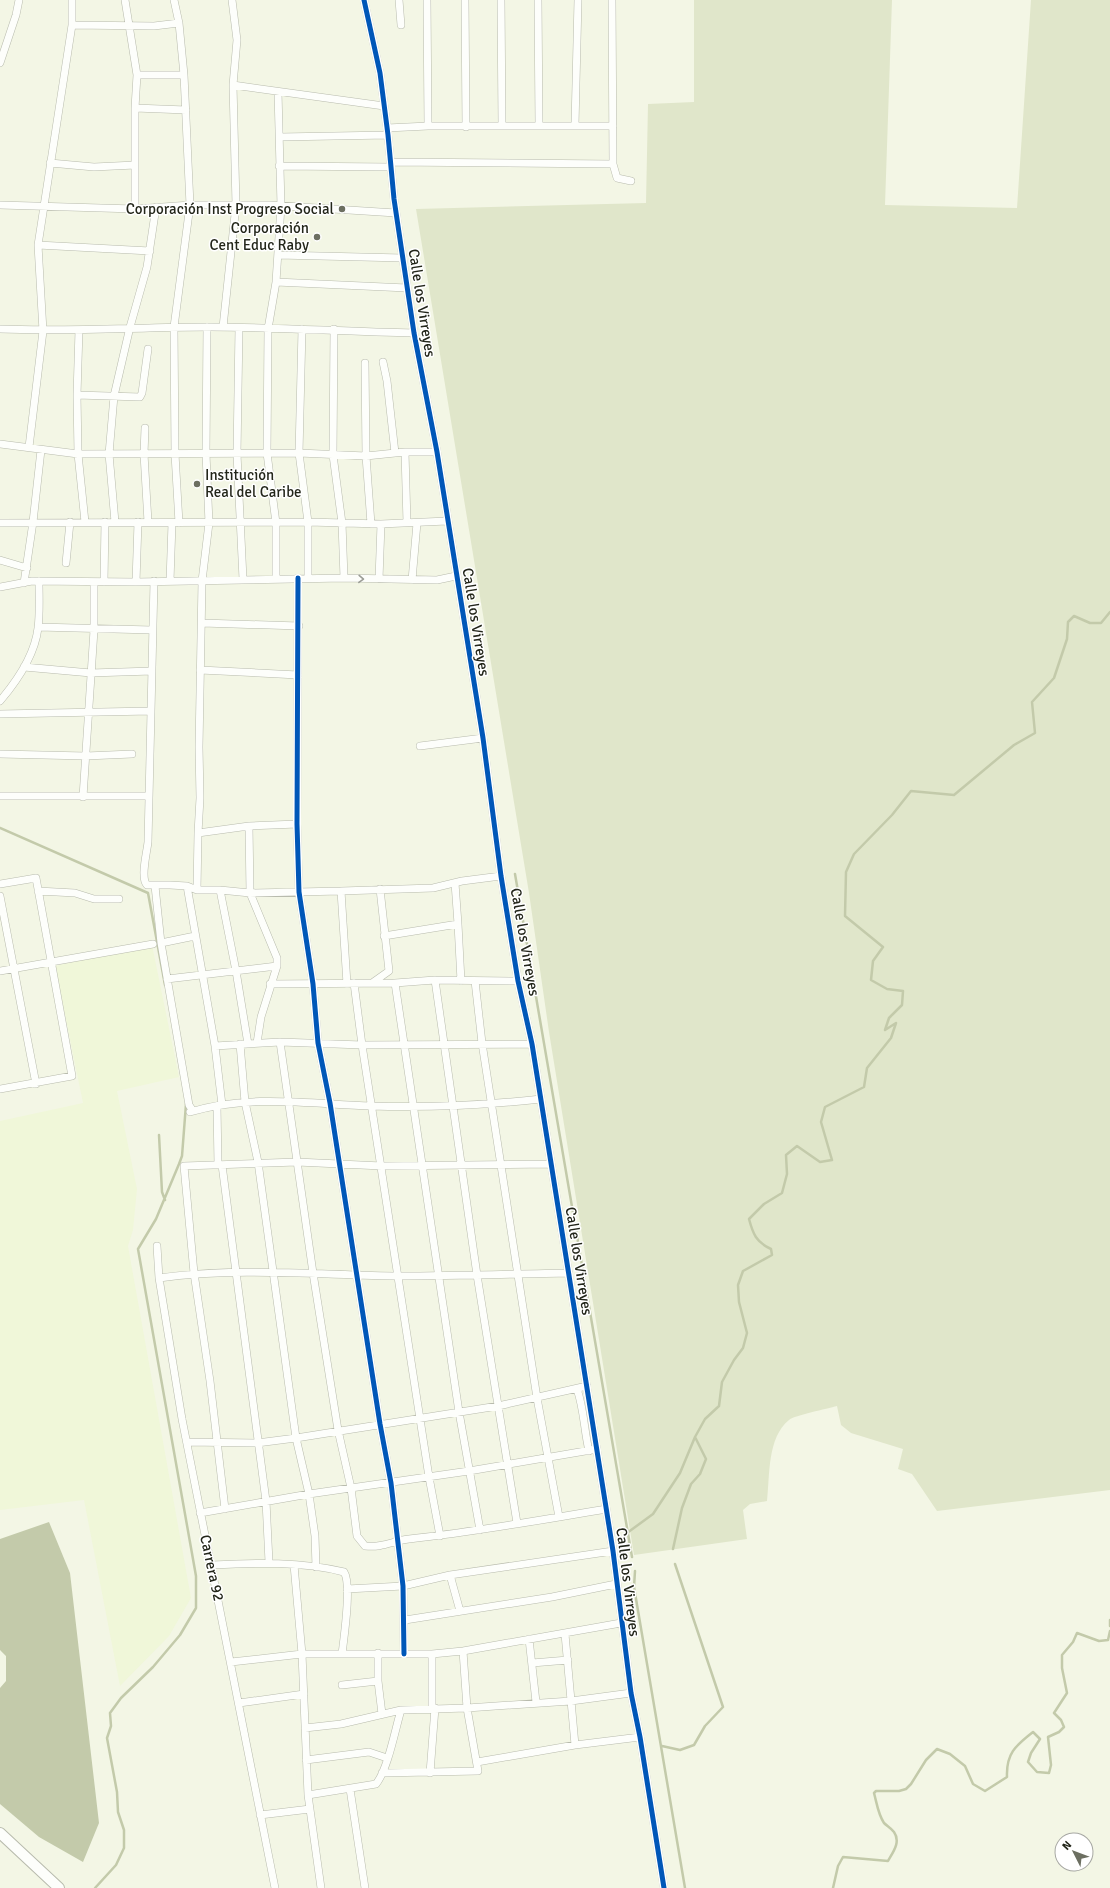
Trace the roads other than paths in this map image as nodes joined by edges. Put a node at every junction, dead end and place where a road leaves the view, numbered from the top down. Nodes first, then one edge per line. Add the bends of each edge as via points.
1 (19, 0) edge
2 (72, 0) edge
3 (125, 0) edge
4 (174, 0) edge
5 (232, 0) edge
6 (364, 0) edge
7 (399, 0) edge
8 (427, 0) edge
9 (465, 0) edge
10 (501, 0) edge
11 (538, 0) edge
12 (578, 0) edge
13 (612, 0) edge
14 (179, 23) junction
15 (72, 25) junction
16 (401, 25) dead end
17 (129, 26) junction
18 (0, 63) edge
19 (137, 75) junction
20 (184, 75) junction
21 (233, 86) junction
22 (278, 92) junction
23 (384, 106) junction
24 (135, 108) junction
25 (186, 110) junction
26 (539, 125) junction
27 (575, 125) junction
28 (428, 126) junction
29 (502, 126) junction
30 (613, 126) junction
31 (466, 127) junction
32 (388, 131) junction
33 (280, 136) junction
34 (50, 163) junction
35 (613, 164) junction
36 (391, 165) junction
37 (135, 166) junction
38 (280, 166) junction
39 (631, 181) dead end
40 (0, 205) edge
41 (190, 205) junction
42 (236, 205) junction
43 (43, 206) junction
44 (281, 206) junction
45 (156, 207) junction
46 (135, 209) junction
47 (396, 213) junction
48 (38, 245) junction
49 (150, 251) junction
50 (278, 255) junction
51 (403, 258) junction
52 (276, 282) junction
53 (407, 288) junction
54 (130, 327) junction
55 (174, 327) junction
56 (207, 327) junction
57 (223, 327) junction
58 (239, 328) junction
59 (0, 329) edge
60 (268, 329) junction
61 (302, 329) junction
62 (334, 329) junction
63 (79, 330) junction
64 (43, 331) junction
65 (414, 332) junction
66 (148, 349) dead end
67 (383, 362) dead end
68 (365, 363) dead end
69 (77, 395) junction
70 (114, 396) junction
71 (145, 428) dead end
72 (0, 444) edge
73 (29, 447) junction
74 (41, 450) junction
75 (405, 452) junction
76 (437, 452) junction
77 (267, 453) junction
78 (299, 453) junction
79 (395, 453) junction
80 (78, 454) junction
81 (109, 454) junction
82 (144, 454) junction
83 (175, 454) junction
84 (206, 454) junction
85 (237, 454) junction
86 (333, 455) junction
87 (366, 456) junction
88 (447, 521) junction
89 (33, 522) junction
90 (70, 522) junction
91 (85, 522) junction
92 (105, 522) junction
93 (115, 522) junction
94 (138, 522) junction
95 (148, 522) junction
96 (308, 522) junction
97 (0, 523) edge
98 (175, 523) junction
99 (209, 523) junction
100 (242, 523) junction
101 (276, 523) junction
102 (342, 523) junction
103 (407, 523) junction
104 (417, 523) junction
105 (372, 524) junction
106 (381, 524) junction
107 (0, 560) edge
108 (66, 563) dead end
109 (27, 568) junction
110 (456, 576) junction
111 (276, 578) junction
112 (298, 578) junction
113 (308, 578) junction
114 (344, 578) junction
115 (243, 579) junction
116 (379, 579) junction
117 (412, 580) junction
118 (39, 581) junction
119 (154, 581) junction
120 (170, 581) junction
121 (202, 581) junction
122 (94, 582) junction
123 (104, 582) junction
124 (136, 582) junction
125 (24, 583) junction
126 (0, 587) edge
127 (202, 623) junction
128 (299, 626) junction
129 (38, 627) junction
130 (94, 630) junction
131 (152, 630) junction
132 (24, 667) junction
133 (200, 670) junction
134 (152, 671) junction
135 (91, 672) junction
136 (298, 675) junction
137 (0, 701) edge
138 (151, 711) junction
139 (88, 712) junction
140 (0, 714) edge
141 (483, 738) junction
142 (420, 746) dead end
143 (0, 754) edge
144 (132, 754) dead end
145 (86, 756) junction
146 (0, 796) edge
147 (148, 796) junction
148 (84, 797) junction
149 (297, 824) junction
150 (249, 826) junction
151 (198, 832) junction
152 (501, 876) junction
153 (455, 883) junction
154 (0, 884) edge
155 (154, 886) junction
156 (187, 886) junction
157 (380, 889) junction
158 (197, 890) junction
159 (220, 890) junction
160 (38, 891) junction
161 (341, 891) junction
162 (299, 892) junction
163 (250, 893) junction
164 (0, 896) edge
165 (119, 899) dead end
166 (458, 924) junction
167 (195, 936) junction
168 (384, 936) junction
169 (157, 943) junction
170 (53, 962) junction
171 (277, 966) junction
172 (13, 969) junction
173 (390, 970) junction
174 (0, 971) edge
175 (236, 971) junction
176 (203, 974) junction
177 (167, 979) junction
178 (434, 980) junction
179 (461, 981) junction
180 (475, 981) junction
181 (518, 981) junction
182 (371, 983) junction
183 (394, 983) junction
184 (270, 984) junction
185 (313, 984) junction
186 (351, 984) junction
187 (280, 1042) junction
188 (256, 1043) junction
189 (318, 1043) junction
190 (482, 1043) junction
191 (240, 1044) junction
192 (248, 1044) junction
193 (443, 1044) junction
194 (532, 1044) junction
195 (362, 1045) junction
196 (403, 1045) junction
197 (215, 1046) junction
198 (36, 1084) junction
199 (0, 1089) edge
200 (541, 1099) junction
201 (245, 1102) junction
202 (288, 1102) junction
203 (330, 1103) junction
204 (492, 1104) junction
205 (219, 1105) junction
206 (453, 1105) junction
207 (372, 1106) junction
208 (412, 1106) junction
209 (258, 1162) junction
210 (297, 1162) junction
211 (339, 1163) junction
212 (551, 1164) junction
213 (220, 1165) junction
214 (422, 1165) junction
215 (461, 1165) junction
216 (502, 1165) junction
217 (382, 1166) junction
218 (157, 1246) dead end
219 (274, 1272) junction
220 (194, 1273) junction
221 (236, 1273) junction
222 (313, 1273) junction
223 (569, 1273) junction
224 (355, 1274) junction
225 (519, 1274) junction
226 (438, 1275) junction
227 (477, 1275) junction
228 (398, 1276) junction
229 (159, 1278) junction
230 (587, 1386) junction
231 (577, 1389) junction
232 (537, 1398) junction
233 (498, 1406) junction
234 (459, 1412) junction
235 (420, 1419) junction
236 (584, 1423) junction
237 (592, 1423) junction
238 (380, 1424) junction
239 (338, 1430) junction
240 (296, 1438) junction
241 (188, 1442) junction
242 (257, 1443) junction
243 (218, 1444) junction
244 (597, 1450) junction
245 (588, 1451) junction
246 (547, 1457) junction
247 (507, 1464) junction
248 (469, 1471) junction
249 (429, 1477) junction
250 (391, 1483) junction
251 (351, 1488) junction
252 (309, 1494) junction
253 (266, 1501) junction
254 (225, 1509) junction
255 (606, 1509) junction
256 (200, 1513) junction
257 (560, 1517) junction
258 (518, 1523) junction
259 (480, 1530) junction
260 (440, 1536) junction
261 (398, 1541) junction
262 (613, 1551) junction
263 (269, 1562) junction
264 (212, 1565) junction
265 (294, 1565) junction
266 (316, 1567) junction
267 (450, 1575) junction
268 (616, 1584) junction
269 (403, 1586) junction
270 (347, 1589) junction
271 (460, 1611) junction
272 (405, 1620) junction
273 (621, 1623) junction
274 (565, 1634) junction
275 (529, 1639) junction
276 (463, 1651) junction
277 (378, 1653) junction
278 (302, 1654) junction
279 (342, 1654) junction
280 (404, 1654) junction
281 (432, 1654) junction
282 (568, 1660) junction
283 (231, 1662) junction
284 (532, 1663) junction
285 (378, 1680) junction
286 (342, 1685) dead end
287 (631, 1693) junction
288 (304, 1694) junction
289 (571, 1700) junction
290 (536, 1702) junction
291 (239, 1703) junction
292 (467, 1708) junction
293 (433, 1709) junction
294 (400, 1710) junction
295 (382, 1714) junction
296 (305, 1728) junction
297 (640, 1737) junction
298 (575, 1744) junction
299 (387, 1758) junction
300 (306, 1760) junction
301 (477, 1762) junction
302 (382, 1773) junction
303 (430, 1773) junction
304 (350, 1789) junction
305 (308, 1795) junction
306 (310, 1809) junction
307 (260, 1814) junction
308 (0, 1833) edge
309 (59, 1888) edge
310 (275, 1888) edge
311 (321, 1888) edge
312 (365, 1888) edge
313 (664, 1888) edge

1 - 18 street
2 - 15 street
3 - 17 street
4 - 14 street
5 - 21 street via 237,40
6 - 23 street, Calle los Virreyes via 380,73
7 - 16 street
8 - 28 street
9 - 31 street
10 - 29 street
11 - 26 street
12 - 27 street
13 - 30 street
14 - 17 street
14 - 20 street
15 - 17 street
15 - 34 street
17 - 19 street
19 - 20 street
19 - 24 street
20 - 25 street
21 - 22 street
21 - 42 street
22 - 23 street
22 - 33 street
23 - 32 street, Calle los Virreyes
24 - 25 street
24 - 37 street
25 - 41 street
26 - 27 street
26 - 29 street
27 - 30 street
28 - 31 street
28 - 32 street
29 - 31 street
30 - 35 street
32 - 33 street
32 - 36 street, Calle los Virreyes
33 - 38 street
34 - 37 street via 94,167
34 - 43 street
35 - 36 street
35 - 39 street via 617,178
36 - 38 street
36 - 47 street, Calle los Virreyes
37 - 46 street
38 - 44 street
40 - 43 street
41 - 42 street
41 - 45 street
41 - 55 street
42 - 44 street
42 - 57 street
43 - 46 street
43 - 48 street
44 - 47 street
44 - 50 street
45 - 46 street
45 - 49 street
47 - 51 street, Calle los Virreyes
48 - 49 street
48 - 64 street
49 - 54 street
50 - 51 street
50 - 52 street
51 - 53 street, Calle los Virreyes
52 - 53 street
52 - 60 street
53 - 65 street, Calle los Virreyes
54 - 55 street
54 - 63 street
54 - 70 street
55 - 56 street
55 - 83 street
56 - 57 street
56 - 84 street
57 - 58 street
58 - 60 street
58 - 85 street
59 - 64 street
60 - 61 street
60 - 77 street
61 - 62 street
61 - 78 street
62 - 65 street
62 - 86 street
63 - 64 street
63 - 69 street
64 - 73 street
65 - 76 street, Calle los Virreyes
66 - 70 street via 140,397
67 - 79 street
68 - 87 street
69 - 70 street
69 - 80 street
70 - 81 street
71 - 82 street
72 - 73 street
73 - 74 street
74 - 80 street
74 - 89 street
75 - 76 street
75 - 79 street
75 - 103 street
76 - 88 street, Calle los Virreyes
77 - 78 street
77 - 85 street
77 - 101 street
78 - 86 street
78 - 96 street
79 - 87 street
80 - 81 street
80 - 91 street
81 - 82 street
81 - 93 street
82 - 83 street
82 - 95 street
83 - 84 street
83 - 98 street
84 - 85 street
84 - 99 street
85 - 100 street
86 - 87 street
86 - 102 street
87 - 105 street
88 - 104 street
88 - 110 street, Calle los Virreyes
89 - 90 street
89 - 97 street
89 - 109 street
90 - 91 street
90 - 108 street
91 - 92 street
92 - 93 street
92 - 123 street
93 - 94 street
94 - 95 street
94 - 124 street
95 - 98 street
96 - 101 street
96 - 102 street
96 - 113 street
98 - 99 street
98 - 120 street
99 - 100 street
99 - 121 street
100 - 101 street
100 - 115 street
101 - 111 street
102 - 105 street
102 - 114 street
103 - 104 street
103 - 106 street
104 - 117 street
105 - 106 street
106 - 116 street
107 - 109 street
109 - 125 street
110 - 117 street via 437,580
110 - 141 street, Calle los Virreyes
111 - 112 street
111 - 115 street
112 - 113 street
112 - 128 street
113 - 114 street
114 -> 116 street
115 - 121 street
116 - 117 street
118 - 122 street
118 - 125 street
118 - 129 street
119 - 120 street
119 - 124 street
119 - 131 street
120 - 121 street
121 - 127 street
122 - 123 street
122 - 130 street
123 - 124 street
125 - 126 street
127 - 128 street
127 - 133 street
128 - 136 street
129 - 130 street
129 - 132 street via 30,656
130 - 131 street
130 - 135 street
131 - 134 street
132 - 135 street
132 - 137 street
133 - 136 street
133 - 151 street
134 - 135 street
134 - 138 street
135 - 139 street
136 - 149 street
138 - 139 street
138 - 147 street
139 - 140 street
139 - 145 street
141 - 142 street
141 - 152 street, Calle los Virreyes
143 - 145 street
144 - 145 street
145 - 148 street
146 - 148 street
147 - 148 street
147 - 155 street via 148,842 144,881 147,885
149 - 150 street
149 - 162 street
150 - 151 street
150 - 163 street
151 - 158 street
152 - 153 street
152 - 181 street, Calle los Virreyes
153 - 157 street via 433,888
153 - 166 street
154 - 160 street via 36,878
155 - 156 street
155 - 169 street
156 - 158 street
156 - 167 street
157 - 161 street
157 - 168 street
158 - 159 street
159 - 163 street
159 - 175 street
160 - 165 street via 75,894 94,899
160 - 170 street
161 - 162 street
161 - 186 street
162 - 163 street
162 - 185 street
163 - 171 street via 275,951
164 - 172 street
166 - 168 street
166 - 179 street
167 - 169 street
167 - 176 street
168 - 173 street
169 - 170 street
169 - 177 street
170 - 172 street
170 - 198 street via 72,1076
171 - 175 street
171 - 184 street
172 - 174 street
172 - 198 street
173 - 182 street
173 - 183 street
175 - 176 street
175 - 192 street
176 - 177 street
176 - 197 street
177 - 205 street via 191,1112
178 - 179 street
178 - 183 street
178 - 193 street
179 - 180 street
180 - 181 street
180 - 190 street
181 - 194 street, Calle los Virreyes
182 - 183 street
182 - 186 street
183 - 196 street
184 - 185 street
184 - 188 street
185 - 186 street
185 - 189 street
186 - 195 street
187 - 188 street
187 - 189 street
187 - 202 street
188 - 192 street
189 - 195 street
189 - 203 street
190 - 193 street
190 - 194 street
190 - 204 street
191 - 192 street
191 - 197 street
191 - 201 street
193 - 196 street
193 - 206 street
194 - 200 street, Calle los Virreyes
195 - 196 street
195 - 207 street
196 - 208 street
197 - 205 street
198 - 199 street
200 - 204 street
200 - 212 street, Calle los Virreyes
201 - 202 street
201 - 205 street
201 - 209 street
202 - 203 street
202 - 210 street
203 - 207 street
203 - 211 street
204 - 206 street
204 - 216 street
205 - 213 street
206 - 208 street
206 - 215 street
207 - 208 street
207 - 217 street
208 - 214 street
209 - 210 street
209 - 213 street
209 - 219 street
210 - 211 street
210 - 222 street
211 - 217 street
211 - 224 street
212 - 216 street
212 - 223 street, Calle los Virreyes
213 - 220 street via 184,1166
213 - 221 street
214 - 215 street
214 - 217 street
214 - 226 street
215 - 216 street
215 - 227 street
216 - 225 street
217 - 228 street
218 - 229 street, Carrera 92
219 - 221 street
219 - 222 street
219 - 240 street
220 - 221 street
220 - 229 street
220 - 243 street
221 - 242 street
222 - 224 street
222 - 239 street
223 - 225 street
223 - 230 street, Calle los Virreyes
224 - 228 street
224 - 238 street
225 - 227 street
225 - 232 street
226 - 227 street
226 - 228 street
226 - 234 street
227 - 233 street
228 - 235 street
229 - 241 street, Carrera 92
230 - 231 street
230 - 237 street, Calle los Virreyes
231 - 232 street
231 - 236 street via 583,1405
232 - 233 street
232 - 246 street
233 - 234 street
233 - 247 street
234 - 235 street
234 - 248 street
235 - 238 street
235 - 249 street
236 - 237 street
236 - 245 street
237 - 244 street, Calle los Virreyes
238 - 239 street
238 - 250 street
239 - 240 street
239 - 251 street
240 - 242 street
240 - 252 street
241 - 243 street
241 - 256 street, Carrera 92
242 - 243 street
242 - 253 street
243 - 254 street
244 - 245 street
244 - 255 street, Calle los Virreyes
245 - 246 street
246 - 247 street
246 - 257 street
247 - 248 street
247 - 258 street
248 - 249 street
248 - 259 street
249 - 250 street
249 - 260 street
250 - 251 street
250 - 261 street
251 - 252 street
251 - 261 street via 357,1536 365,1546 387,1546
252 - 253 street
252 - 266 street
253 - 254 street
253 - 263 street
254 - 256 street
255 - 257 street
255 - 262 street, Calle los Virreyes
256 - 264 street, Carrera 92
257 - 258 street
258 - 259 street
259 - 260 street
260 - 261 street
261 - 269 street
262 - 267 street
262 - 268 street, Calle los Virreyes
263 - 264 street
263 - 265 street
264 - 283 street, Carrera 92
265 - 266 street
265 - 278 street
266 - 270 street via 344,1572
267 - 269 street
267 - 271 street
268 - 271 street
268 - 273 street, Calle los Virreyes
269 - 270 street
269 - 272 street
270 - 279 street
271 - 272 street
272 - 280 street
273 - 274 street
273 - 287 street, Calle los Virreyes
274 - 275 street
274 - 282 street
275 - 276 street
275 - 284 street
276 - 281 street
276 - 292 street
277 - 279 street
277 - 280 street
277 - 285 street
278 - 279 street
278 - 283 street
278 - 288 street
280 - 281 street
281 - 293 street
282 - 284 street
282 - 289 street
283 - 291 street, Carrera 92
284 - 290 street
285 - 286 street
285 - 295 street
287 - 289 street
287 - 297 street, Calle los Virreyes
288 - 291 street
288 - 296 street
289 - 290 street
289 - 298 street
290 - 292 street
291 - 307 street, Carrera 92
292 - 293 street
292 - 301 street
293 - 294 street
293 - 303 street
294 - 295 street
294 - 299 street
295 - 296 street via 342,1724
296 - 300 street
297 - 298 street
297 - 313 street, Calle los Virreyes
298 - 301 street
299 - 300 street via 369,1752
299 - 302 street
300 - 305 street
301 - 303 street via 478,1771
302 - 303 street
302 - 304 street via 376,1784
304 - 305 street
304 - 312 street
305 - 306 street
306 - 307 street
306 - 311 street
307 - 310 street, Carrera 92
308 - 309 street

